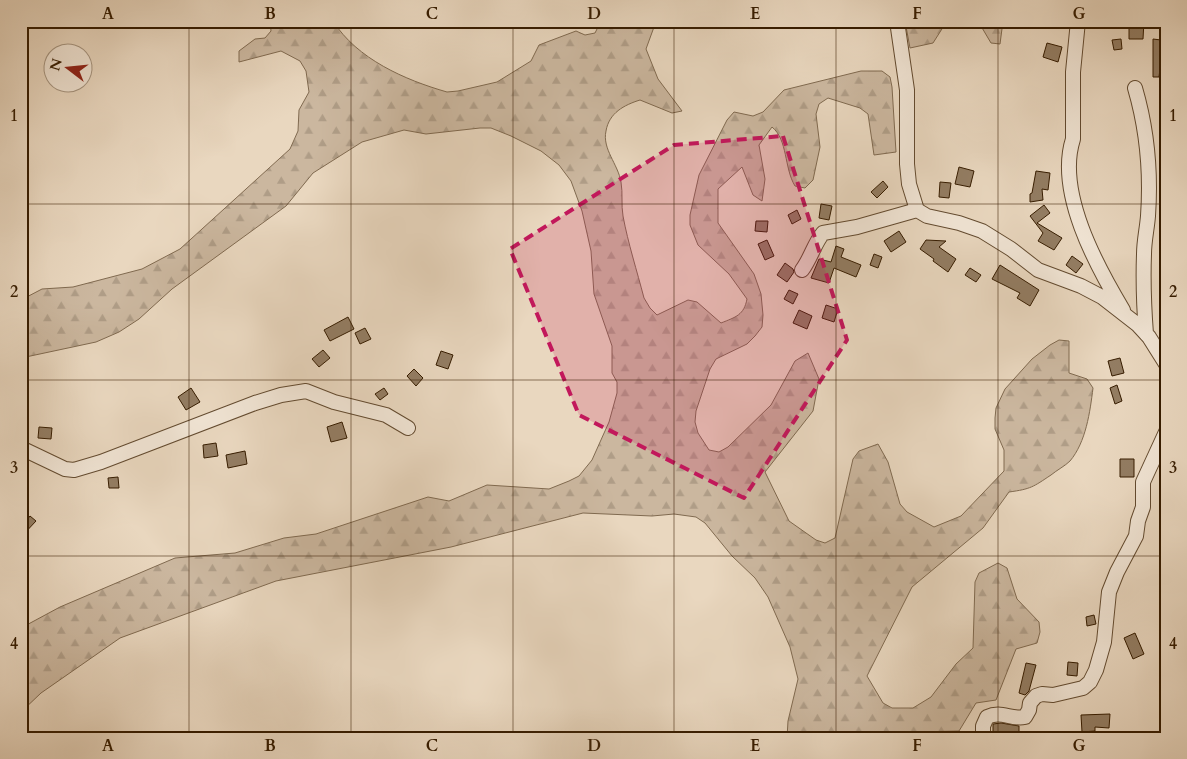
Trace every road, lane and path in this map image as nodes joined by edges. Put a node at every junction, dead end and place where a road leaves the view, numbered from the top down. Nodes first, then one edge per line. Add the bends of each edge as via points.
1 (896, 21) edge
2 (1078, 21) edge
3 (1135, 88) dead end
4 (917, 210) junction
5 (802, 270) dead end
6 (1126, 315) junction
7 (1146, 334) junction
8 (1166, 364) edge
9 (408, 428) dead end
10 (1166, 432) edge
11 (21, 448) edge
12 (983, 738) edge

1 - 4 street via 907,90 909,184
2 - 6 street via 1073,72 1073,139 1068,175 1088,247
3 - 7 street via 1148,162 1144,253
4 - 5 street via 823,233
4 - 6 street via 927,216 982,231 1011,248 1038,270 1081,286
6 - 7 street
7 - 8 street
9 - 11 street via 386,415 306,391 256,403 74,470 64,469
10 - 12 street via 1143,482 1143,507 1136,536 1109,592 1104,642 1090,682 1083,688 1036,696 1025,717 995,713 988,717

